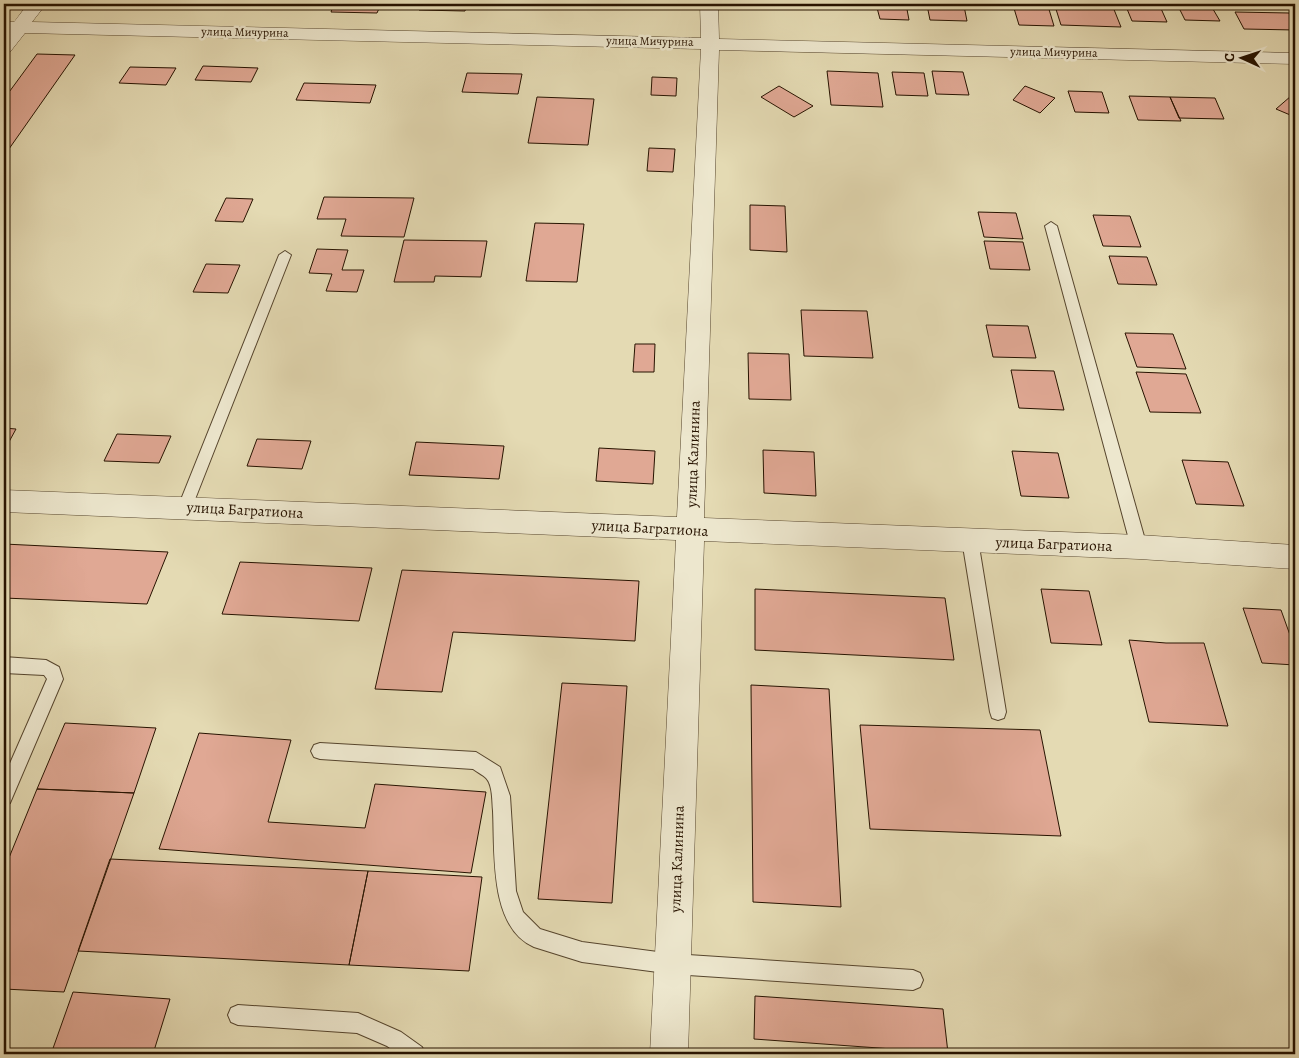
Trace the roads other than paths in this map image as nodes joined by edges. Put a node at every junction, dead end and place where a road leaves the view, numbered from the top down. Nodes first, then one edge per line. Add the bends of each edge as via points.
1 (37, 4) edge
2 (710, 4) edge
3 (11, 27) edge
4 (710, 43) junction
5 (4, 48) edge
6 (1295, 58) edge
7 (1051, 226) dead end
8 (285, 255) dead end
9 (4, 501) edge
10 (185, 507) junction
11 (690, 530) junction
12 (970, 540) junction
13 (1139, 547) junction
14 (1295, 556) edge
15 (4, 665) edge
16 (998, 712) dead end
17 (320, 750) dead end
18 (4, 797) edge
19 (673, 964) junction
20 (913, 980) dead end
21 (238, 1015) dead end
22 (415, 1054) edge
23 (669, 1054) edge

1 - 3 street
2 - 4 street, улица Калинина
3 - 4 street, улица Мичурина
3 - 5 street
4 - 6 street, улица Мичурина
4 - 11 street, улица Калинина
7 - 13 lane
8 - 10 lane
9 - 10 street, улица Багратиона
10 - 11 street, улица Багратиона
11 - 12 street, улица Багратиона
11 - 19 street, улица Калинина
12 - 13 street, улица Багратиона
12 - 16 lane
13 - 14 street, улица Багратиона
15 - 18 lane via 46,668 53,672 55,679
17 - 19 lane via 476,761 494,773 501,796 507,891 515,918 534,937 582,952
19 - 20 lane
19 - 23 street, улица Калинина
21 - 22 lane via 358,1023 394,1039

